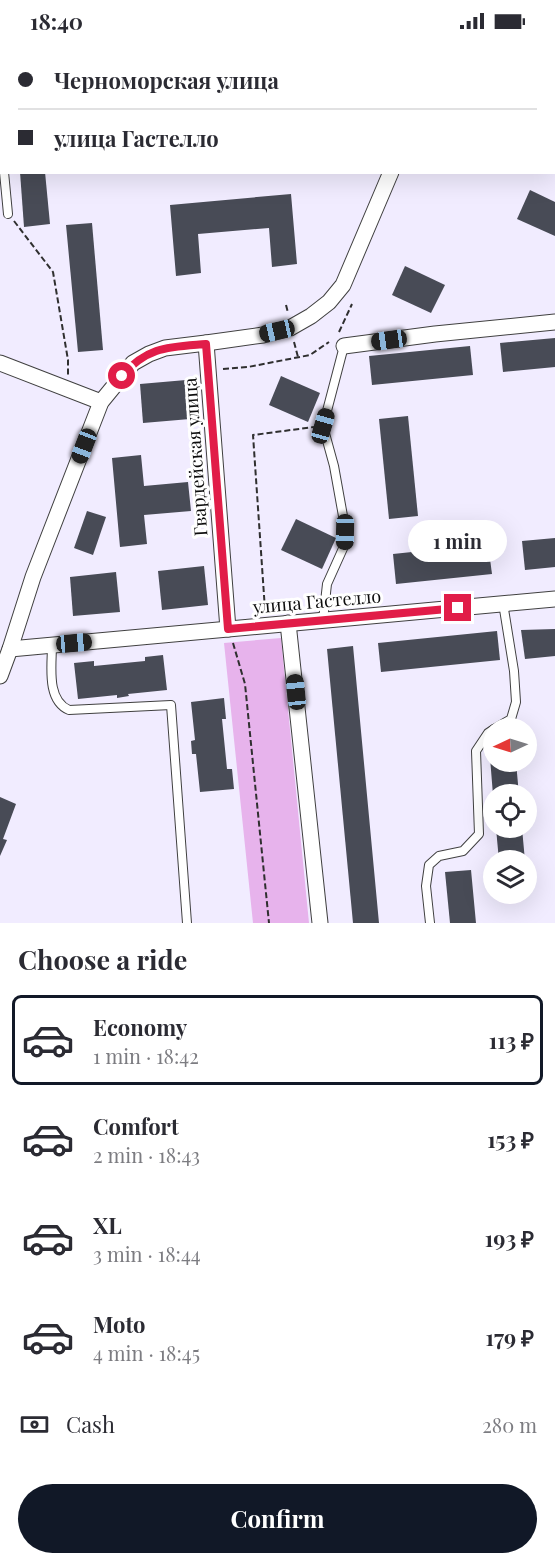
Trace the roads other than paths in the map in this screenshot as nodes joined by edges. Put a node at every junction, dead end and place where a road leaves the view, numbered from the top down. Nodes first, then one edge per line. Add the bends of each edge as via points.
1 (4, 174) edge
2 (390, 174) edge
3 (8, 214) road end
4 (555, 322) edge
5 (206, 344) junction
6 (344, 346) joint
7 (0, 363) edge
8 (101, 402) junction
9 (555, 599) edge
10 (503, 603) junction
11 (323, 620) junction
12 (288, 623) junction
13 (228, 629) junction
14 (52, 645) junction
15 (10, 649) junction
16 (0, 676) edge
17 (511, 718) edge
18 (483, 741) edge
19 (187, 923) edge
20 (320, 923) edge
21 (430, 923) edge

1 - 3 lane
2 - 5 street via 343,285 329,302 290,328
4 - 6 street
5 - 8 street via 165,348 149,354 133,363
5 - 13 street, Гвардейская улица
6 - 11 lane via 323,426 334,466 345,544 327,584
7 - 8 street
8 - 15 street via 33,577
9 - 10 street, улица Гастелло
10 - 11 street, улица Гастелло
10 - 17 lane via 514,671 516,702
11 - 12 street, улица Гастелло
12 - 13 street, улица Гастелло
12 - 20 street
13 - 14 street, улица Гастелло
14 - 15 street, улица Гастелло
14 - 19 lane via 52,682 62,707 69,711 171,705
15 - 16 street
18 - 21 lane via 477,751 479,834 463,851 439,856 429,865 426,886

